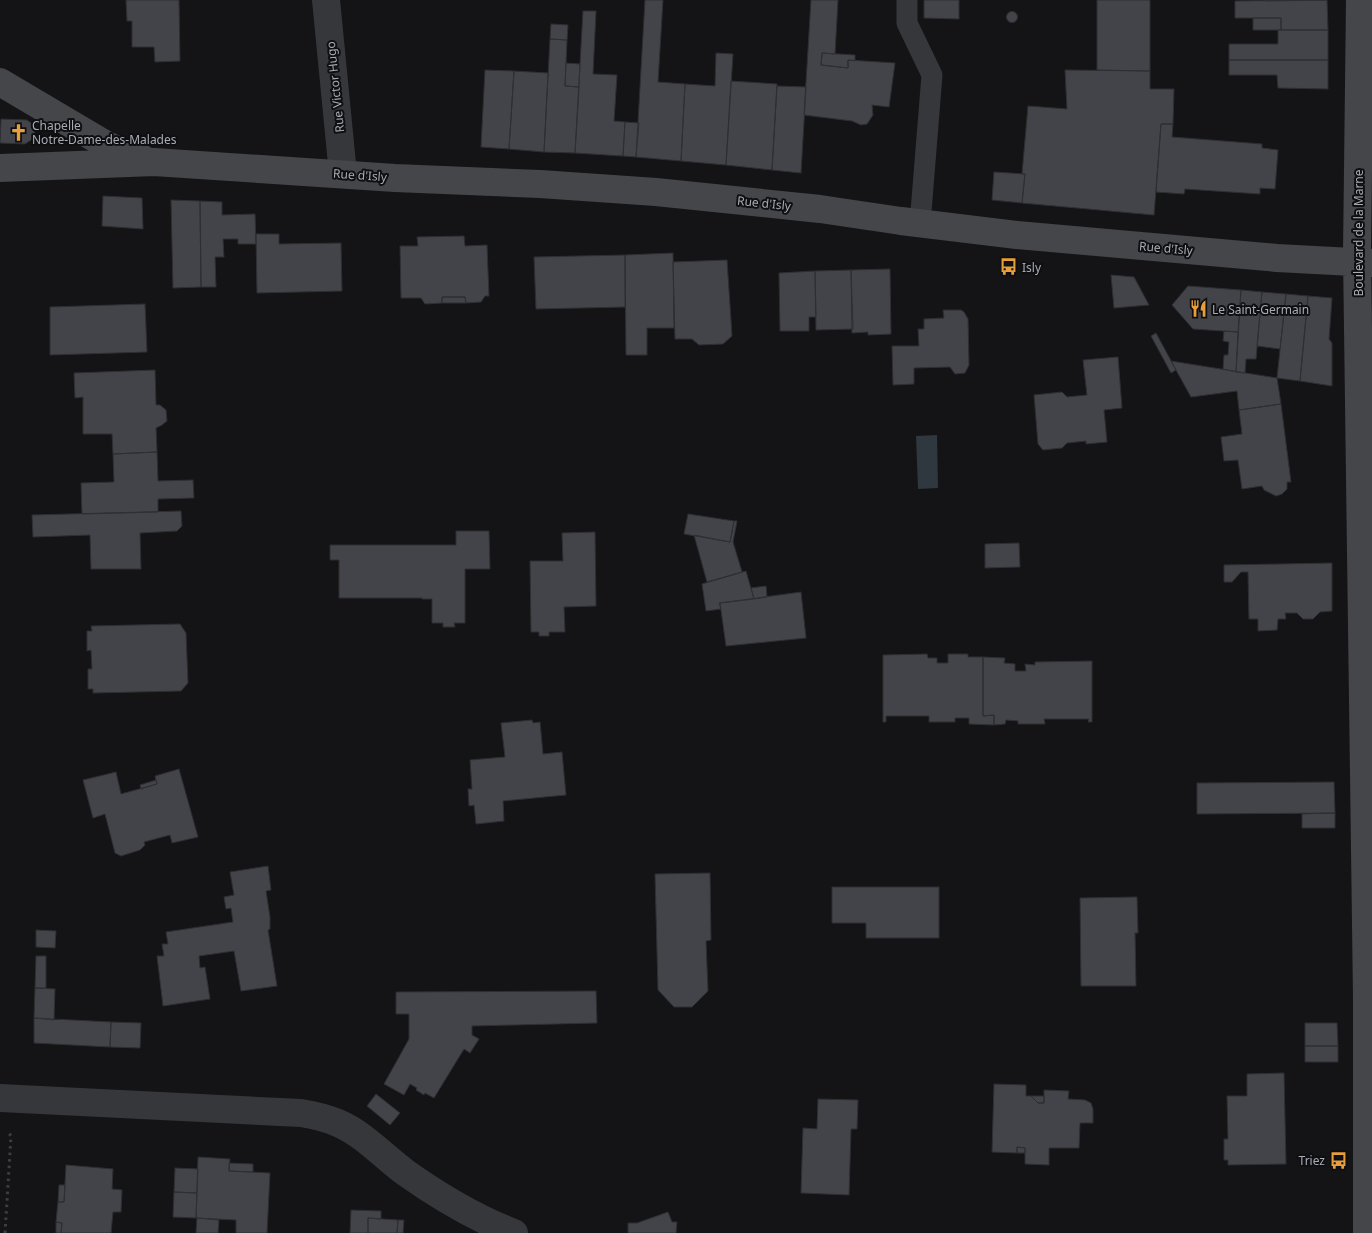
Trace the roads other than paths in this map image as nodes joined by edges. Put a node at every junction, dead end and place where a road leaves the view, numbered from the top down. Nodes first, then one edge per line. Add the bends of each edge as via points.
1 (326, 0) edge
2 (907, 0) edge
3 (1360, 0) edge
4 (0, 82) edge
5 (154, 162) junction
6 (0, 168) edge
7 (343, 174) junction
8 (920, 224) junction
9 (1365, 263) edge
10 (1372, 358) edge
11 (1361, 466) junction
12 (0, 1098) edge
13 (514, 1233) edge
14 (1367, 1233) edge

1 - 7 street, Rue Victor Hugo
2 - 8 lane via 908,24 932,75
3 - 9 main road, Boulevard de la Marne
4 - 5 main road, Rue d'Isly via 103,143
5 - 6 main road, Rue d'Isly
5 - 7 main road, Rue d'Isly
7 - 8 main road, Rue d'Isly via 656,192 820,209
8 - 9 main road, Rue d'Isly via 1277,258
9 - 11 main road, Boulevard de la Marne
10 - 11 main road, Boulevard de la Marne
11 - 14 main road, Boulevard de la Marne
12 - 13 street via 319,1116 340,1124 463,1210

